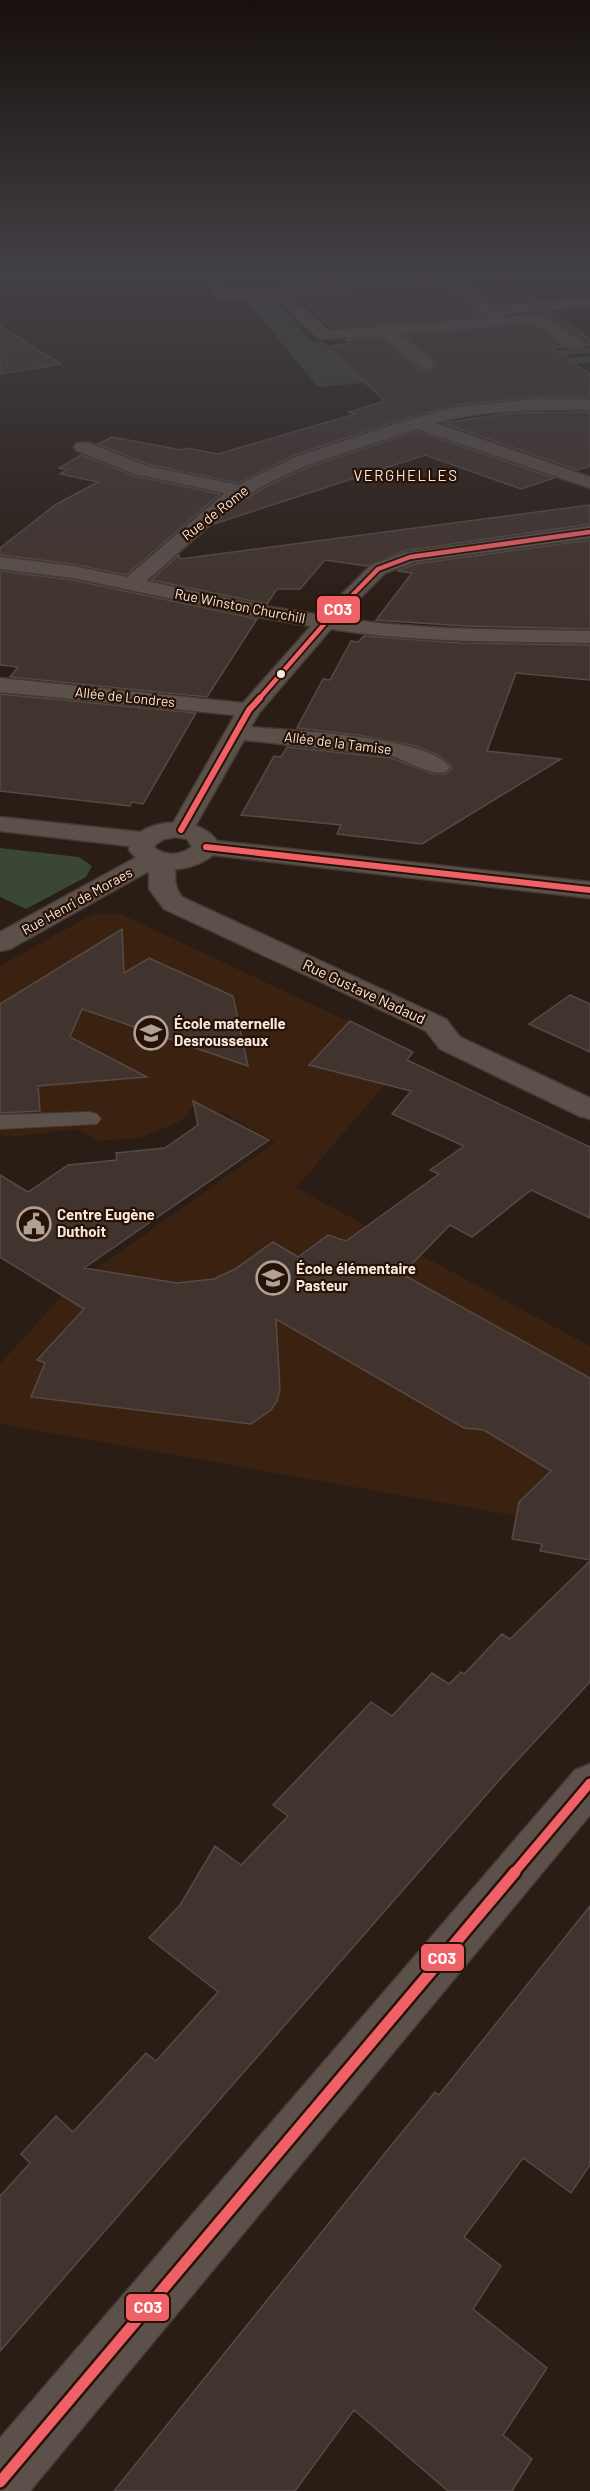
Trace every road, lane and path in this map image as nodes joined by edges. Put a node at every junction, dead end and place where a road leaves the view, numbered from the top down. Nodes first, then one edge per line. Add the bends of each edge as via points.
1 (590, 405) edge
2 (417, 423) junction
3 (83, 447) dead end
4 (590, 483) edge
5 (242, 491) junction
6 (590, 532) edge
7 (0, 563) edge
8 (130, 584) junction
9 (326, 622) junction
10 (590, 637) edge
11 (0, 685) edge
12 (249, 710) junction
13 (235, 732) junction
14 (438, 767) dead end
15 (0, 824) edge
16 (181, 830) junction
17 (206, 847) junction
18 (153, 853) junction
19 (590, 890) edge
20 (0, 943) edge
21 (590, 1110) edge
22 (89, 1119) dead end
23 (0, 1122) edge
24 (590, 1783) edge
25 (0, 2482) edge

1 - 2 street, Rue de Rome via 506,406
2 - 4 street
2 - 5 street, Rue de Rome via 299,462
3 - 5 street via 141,470
5 - 8 street, Rue de Rome via 219,506
6 - 9 street via 393,562 372,573
7 - 8 street, Rue Winston Churchill via 56,569
8 - 9 street, Rue Winston Churchill
9 - 10 street, Rue Winston Churchill via 409,632
9 - 12 street
11 - 12 street, Allée de Londres
12 - 13 street
13 - 14 street, Allée de la Tamise via 388,748
13 - 16 street
15 - 18 street
16 - 17 street via 199,835
16 - 18 street via 157,832
17 - 18 street via 188,859
17 - 19 street
18 - 20 street, Rue Henri de Moraes
18 - 21 street, Rue Gustave Nadaud via 162,889 173,903 436,1025 450,1043
22 - 23 lane
24 - 25 street

